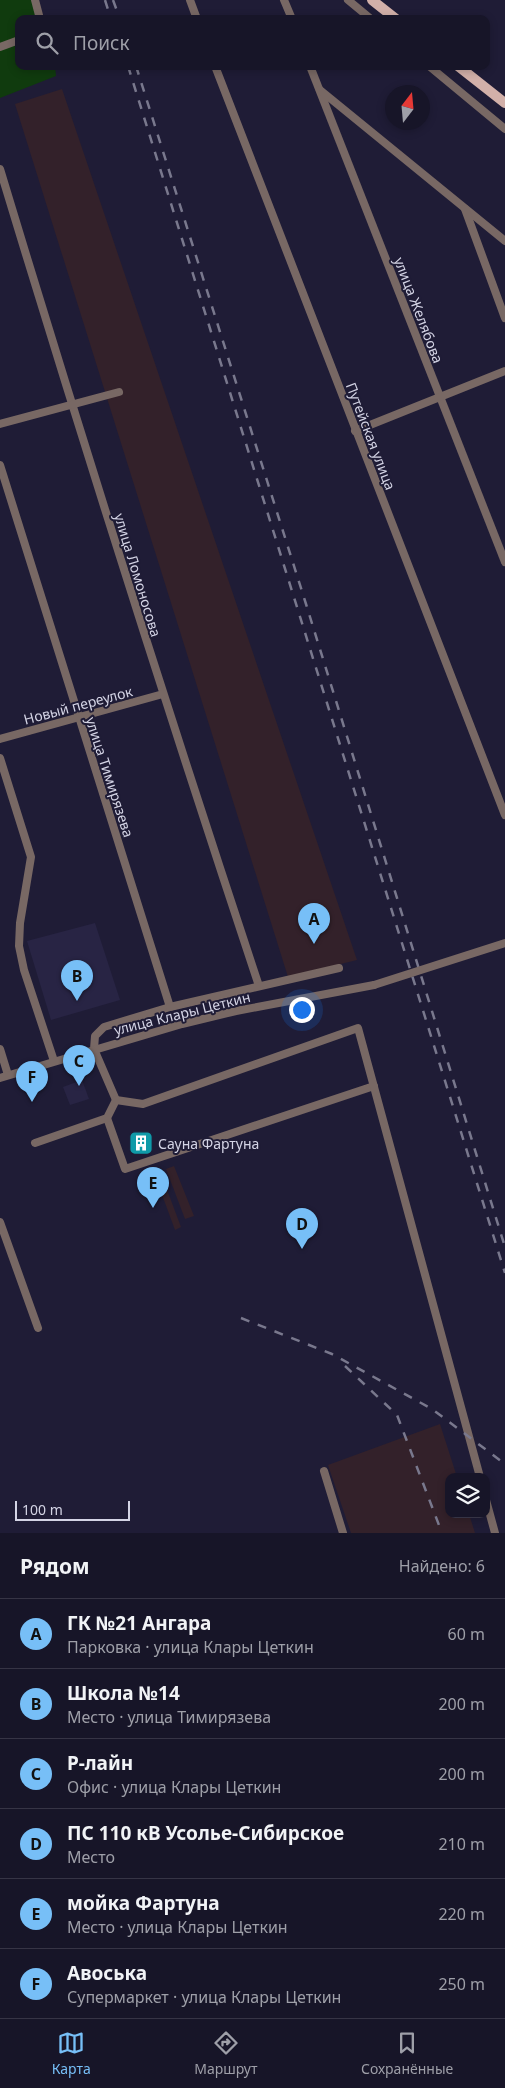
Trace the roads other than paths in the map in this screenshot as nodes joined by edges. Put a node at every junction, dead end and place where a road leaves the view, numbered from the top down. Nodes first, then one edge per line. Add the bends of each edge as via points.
1 (35, 0) edge
2 (190, 0) edge
3 (284, 0) edge
4 (348, 0) edge
5 (372, 0) edge
6 (39, 15) edge
7 (196, 15) edge
8 (290, 15) edge
9 (366, 15) edge
10 (391, 15) edge
11 (15, 41) edge
12 (0, 47) edge
13 (217, 70) edge
14 (311, 70) edge
15 (434, 70) edge
16 (463, 70) edge
17 (318, 88) junction
18 (505, 102) edge
19 (505, 129) edge
20 (0, 169) edge
21 (465, 210) junction
22 (505, 241) edge
23 (505, 318) edge
24 (505, 372) edge
25 (119, 392) dead end
26 (440, 398) junction
27 (71, 404) junction
28 (0, 424) edge
29 (355, 431) junction
30 (0, 465) edge
31 (505, 562) edge
32 (162, 694) junction
33 (78, 717) junction
34 (0, 739) edge
35 (0, 758) edge
36 (505, 785) edge
37 (497, 790) junction
38 (505, 815) edge
39 (505, 943) edge
40 (339, 968) dead end
41 (259, 986) junction
42 (170, 1007) junction
43 (0, 1049) edge
44 (94, 1049) junction
45 (54, 1062) junction
46 (4, 1077) edge
47 (374, 1086) junction
48 (116, 1100) junction
49 (107, 1118) junction
50 (35, 1142) dead end
51 (0, 1222) edge
52 (38, 1328) dead end
53 (324, 1471) dead end
54 (479, 1473) edge
55 (490, 1515) edge
56 (343, 1533) edge
57 (495, 1533) edge

1 - 6 street
2 - 7 street
3 - 8 street
4 - 9 street
5 - 10 main road
11 - 12 street
13 - 29 street, Путейская улица
14 - 17 street, улица Желябова
15 - 19 street
16 - 18 main road
17 - 21 street
17 - 26 street, улица Желябова
20 - 27 street, улица Ломоносова
21 - 22 street
21 - 23 street
24 - 26 street
25 - 27 street
26 - 29 street
26 - 31 street, улица Желябова
27 - 28 street
27 - 32 street, улица Ломоносова
29 - 37 street, Путейская улица
30 - 33 street, улица Тимирязева
32 - 33 street, Новый переулок
32 - 41 street, улица Ломоносова
33 - 34 street, Новый переулок
33 - 42 street, улица Тимирязева
35 - 45 street via 31,857 19,946
36 - 37 street
37 - 38 street, Путейская улица
39 - 44 street, улица Клары Цеткин, bridge via 374,985 236,1011
40 - 41 street
41 - 42 street
42 - 44 street via 104,1027 95,1036
43 - 46 street
44 - 45 street, улица Клары Цеткин
44 - 48 street
45 - 46 street, улица Клары Цеткин
47 - 48 street via 358,1028 143,1104
47 - 49 street via 125,1169
47 - 54 street
48 - 49 street
49 - 50 street
51 - 52 street
53 - 56 street
55 - 57 street

